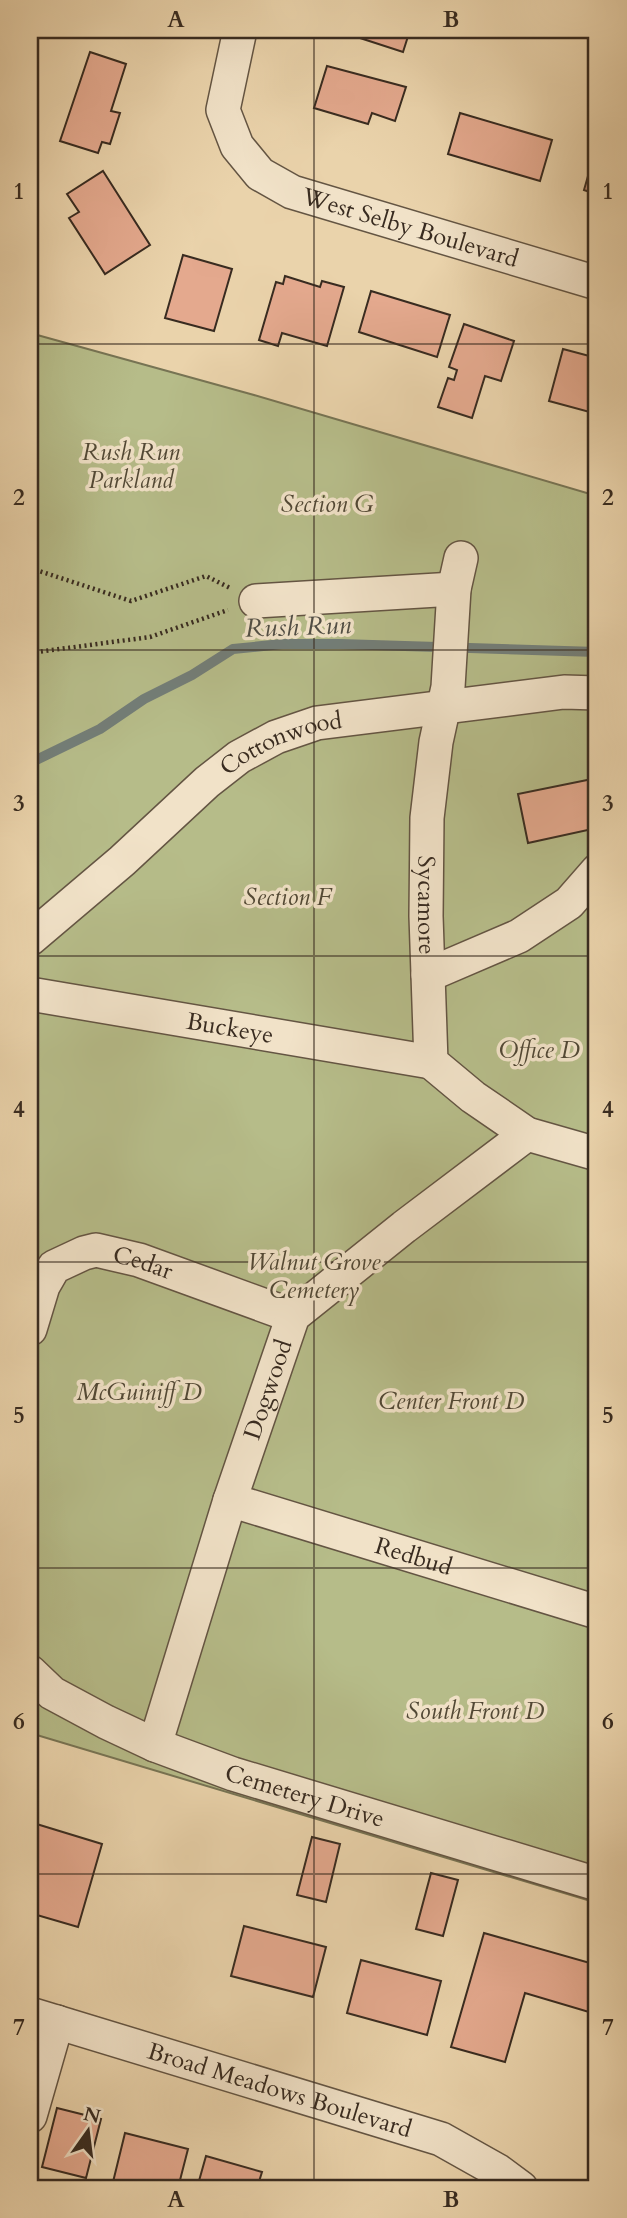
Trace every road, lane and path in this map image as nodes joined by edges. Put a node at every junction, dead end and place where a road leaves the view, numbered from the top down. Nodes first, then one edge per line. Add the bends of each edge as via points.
1 (240, 30) edge
2 (597, 284) edge
3 (30, 568) edge
4 (256, 601) junction
5 (30, 650) edge
6 (597, 694) edge
7 (443, 708) junction
8 (597, 871) edge
9 (30, 939) edge
10 (428, 975) junction
11 (30, 994) edge
12 (430, 1062) junction
13 (527, 1135) junction
14 (597, 1154) edge
15 (293, 1316) junction
16 (30, 1329) edge
17 (230, 1500) junction
18 (597, 1612) edge
19 (37, 1683) edge
20 (155, 1745) junction
21 (597, 1884) edge
22 (43, 2018) edge
23 (30, 2116) edge
24 (521, 2188) edge

1 - 2 street, West Selby Boulevard via 223,110 237,146 260,174 292,192
3 - 4 path via 131,601 206,576
4 - 5 path via 150,637
4 - 7 street, Sycamore via 458,573
6 - 7 street, Cottonwood via 565,692
7 - 9 street, Cottonwood via 317,723 276,737 239,757
7 - 10 street, Sycamore via 427,818
8 - 10 street via 569,903 519,936
10 - 12 street, Sycamore
11 - 12 street, Buckeye
12 - 13 street
13 - 14 street
13 - 15 street, Dogwood
15 - 16 street, Cedar via 152,1264 96,1250 54,1267
15 - 17 street, Dogwood
17 - 18 street, Redbud
17 - 20 street, Dogwood
19 - 20 street, Cemetery Drive
20 - 21 street, Cemetery Drive via 244,1777
22 - 23 street
22 - 24 street, Broad Meadows Boulevard via 442,2139

